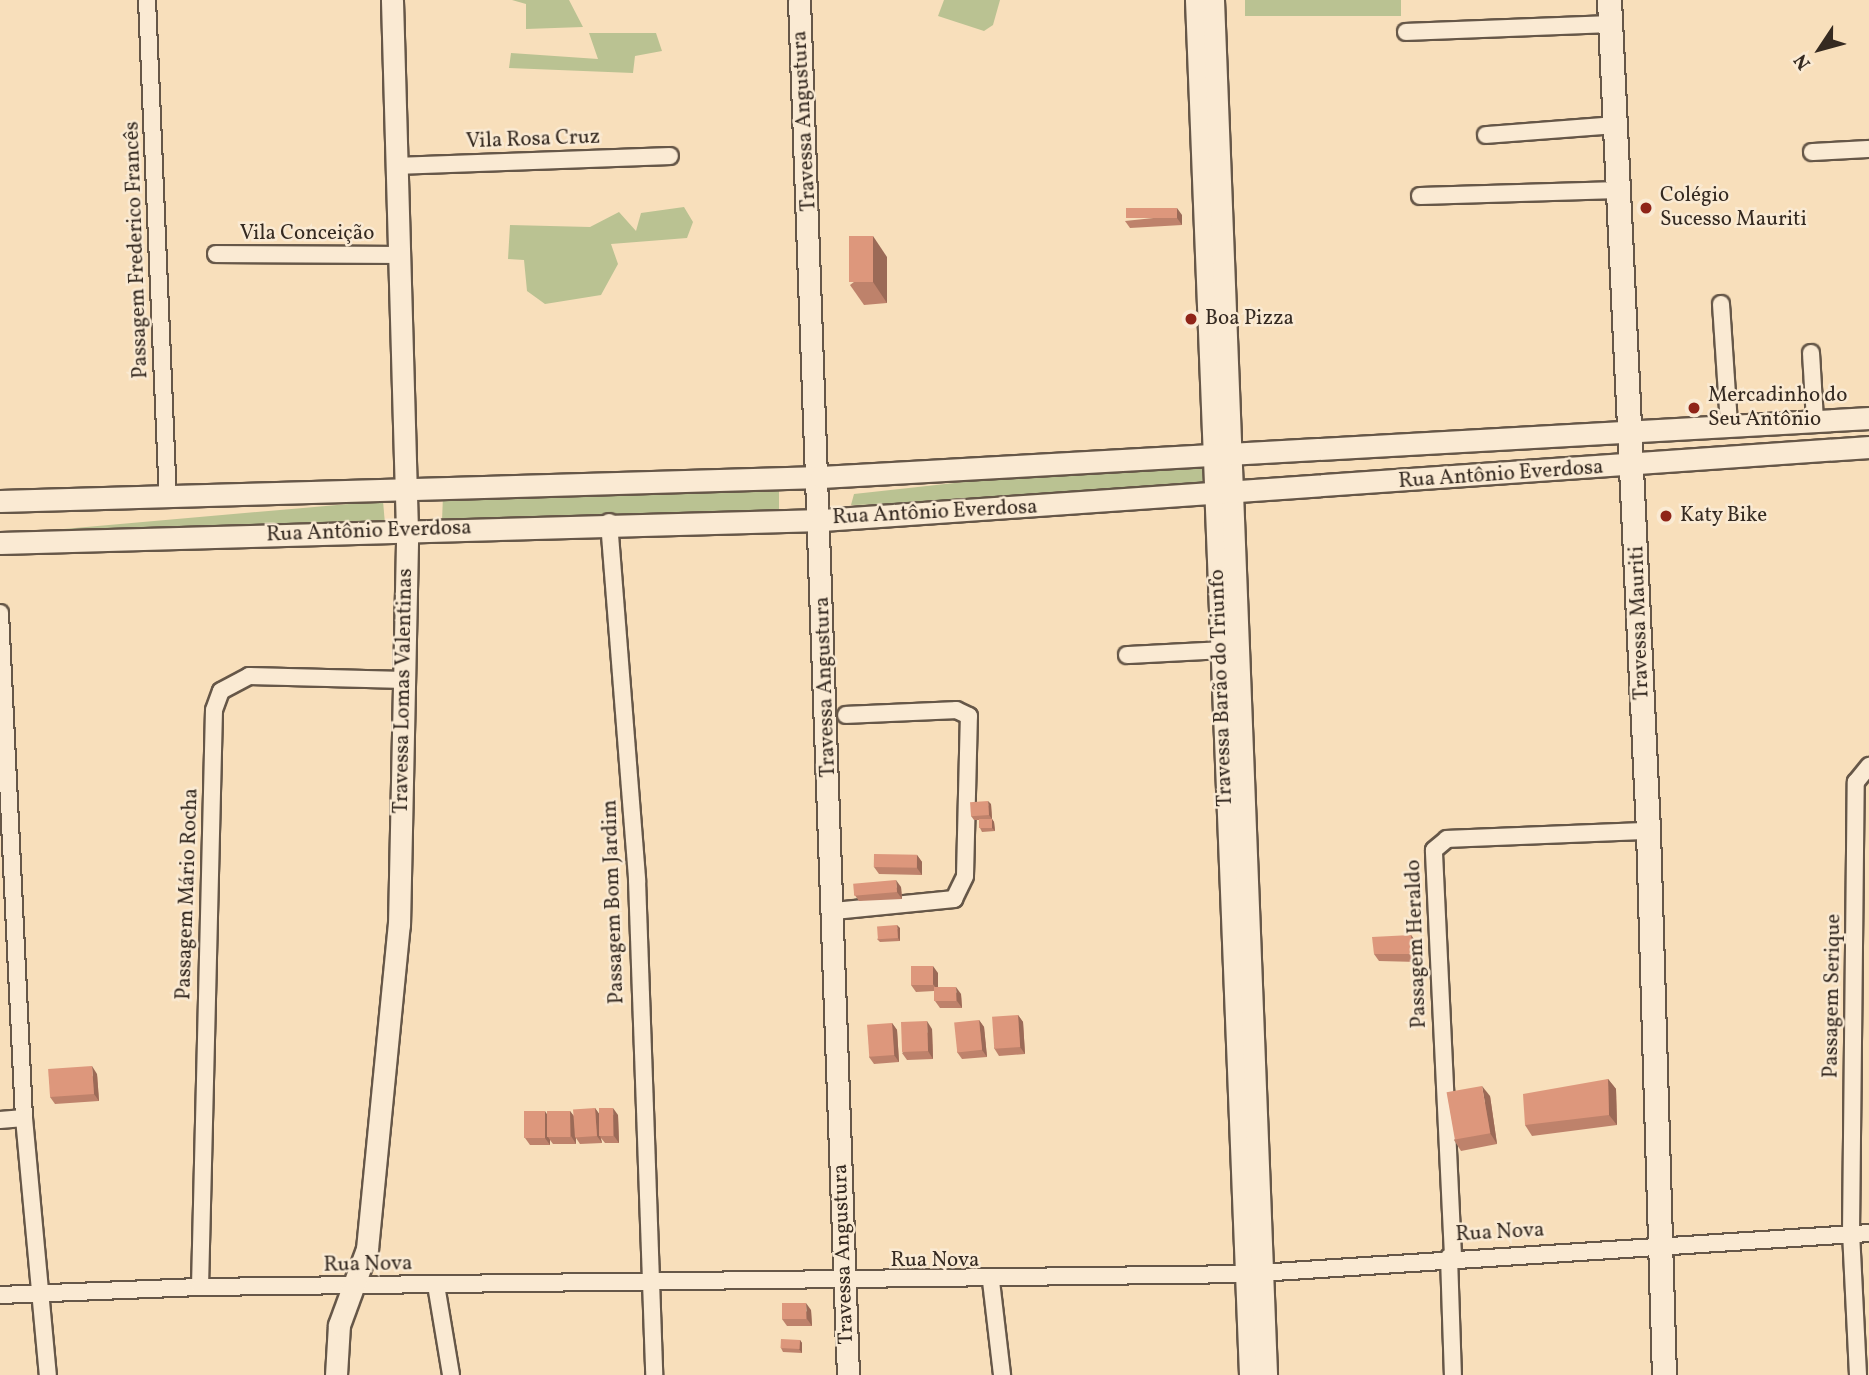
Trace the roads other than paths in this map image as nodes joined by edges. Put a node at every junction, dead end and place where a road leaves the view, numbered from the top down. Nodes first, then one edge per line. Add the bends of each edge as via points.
1 (147, 0) edge
2 (392, 0) edge
3 (799, 0) edge
4 (1196, 0) edge
5 (1213, 0) edge
6 (1609, 0) edge
7 (1610, 24) junction
8 (1205, 31) junction
9 (1406, 32) dead end
10 (1615, 125) junction
11 (1486, 135) dead end
12 (1869, 149) edge
13 (1812, 152) dead end
14 (670, 156) dead end
15 (396, 166) junction
16 (1619, 190) junction
17 (1420, 196) dead end
18 (216, 254) dead end
19 (398, 255) junction
20 (1721, 304) dead end
21 (1811, 353) dead end
22 (1869, 418) edge
23 (1815, 421) junction
24 (1729, 425) junction
25 (1687, 426) junction
26 (1630, 429) junction
27 (1869, 447) edge
28 (1222, 456) junction
29 (1688, 460) junction
30 (1634, 465) junction
31 (821, 477) junction
32 (406, 488) junction
33 (1224, 496) junction
34 (168, 498) junction
35 (0, 502) edge
36 (822, 520) junction
37 (608, 522) junction
38 (407, 531) junction
39 (0, 543) edge
40 (0, 613) edge
41 (1221, 650) junction
42 (1127, 655) dead end
43 (405, 681) junction
44 (846, 715) dead end
45 (3, 752) edge
46 (1869, 766) edge
47 (1648, 831) junction
48 (1238, 860) junction
49 (835, 911) junction
50 (6, 928) edge
51 (24, 1118) junction
52 (0, 1120) edge
53 (1852, 1233) junction
54 (1869, 1233) edge
55 (1659, 1247) junction
56 (1451, 1256) junction
57 (1253, 1273) junction
58 (649, 1280) junction
59 (991, 1281) junction
60 (844, 1282) junction
61 (436, 1285) junction
62 (200, 1287) junction
63 (353, 1287) junction
64 (39, 1295) junction
65 (0, 1296) edge
66 (48, 1375) edge
67 (336, 1375) edge
68 (451, 1375) edge
69 (654, 1375) edge
70 (848, 1375) edge
71 (1002, 1375) edge
72 (1250, 1375) edge
73 (1266, 1375) edge
74 (1453, 1375) edge
75 (1664, 1375) edge
76 (1858, 1375) edge

1 - 34 street, Passagem Frederico Francês
2 - 15 street, Travessa Lomas Valentinas
3 - 31 street, Travessa Angustura
4 - 8 street, Travessa Barão do Triunfo
5 - 8 street, Travessa Barão do Triunfo
6 - 7 main road, Travessa Mauriti
7 - 9 street
7 - 10 main road, Travessa Mauriti
8 - 28 street, Travessa Barão do Triunfo
10 - 11 street
10 - 16 main road, Travessa Mauriti
12 - 13 street
14 - 15 street, Vila Rosa Cruz
15 - 19 street, Travessa Lomas Valentinas
16 - 17 street
16 - 26 main road, Travessa Mauriti
18 - 19 street, Vila Conceição
19 - 32 street, Travessa Lomas Valentinas
20 - 24 street
21 - 23 street
22 - 23 street, Rua Antônio Everdosa
23 - 24 street, Rua Antônio Everdosa
24 - 25 street, Rua Antônio Everdosa
25 - 26 street, Rua Antônio Everdosa
25 - 29 street via 1676,444
26 - 28 street, Rua Antônio Everdosa
26 - 30 main road, Travessa Mauriti
27 - 29 street, Rua Antônio Everdosa
28 - 31 street, Rua Antônio Everdosa
28 - 33 street, Travessa Barão do Triunfo
29 - 30 street, Rua Antônio Everdosa
30 - 33 street, Rua Antônio Everdosa
30 - 47 main road, Travessa Mauriti
31 - 32 street, Rua Antônio Everdosa
31 - 36 street, Travessa Angustura
32 - 34 street, Rua Antônio Everdosa
32 - 38 street, Travessa Lomas Valentinas
33 - 36 street, Rua Antônio Everdosa
33 - 41 street, Travessa Barão do Triunfo
33 - 48 street, Travessa Barão do Triunfo
34 - 35 street, Rua Antônio Everdosa
36 - 37 street, Rua Antônio Everdosa
36 - 49 street, Travessa Angustura
37 - 38 street, Rua Antônio Everdosa
37 - 58 street, Passagem Bom Jardim via 637,880
38 - 39 street, Rua Antônio Everdosa
38 - 43 street, Travessa Lomas Valentinas
40 - 45 street
41 - 42 street
41 - 48 street, Travessa Barão do Triunfo
43 - 62 street, Passagem Mário Rocha via 249,676 221,691 214,710
43 - 63 street, Travessa Lomas Valentinas via 399,925 367,1249
44 - 49 street via 956,710 969,716 967,849 964,887 954,899
45 - 50 street
46 - 53 street, Passagem Serique via 1856,782
47 - 55 main road, Travessa Mauriti
47 - 56 street, Passagem Heraldo via 1447,839 1434,850
48 - 57 street, Travessa Barão do Triunfo
49 - 60 street, Travessa Angustura
50 - 51 street
51 - 52 street
51 - 64 street
53 - 54 street, Rua Nova
53 - 55 street, Rua Nova
53 - 76 street, Passagem Serique
55 - 56 street, Rua Nova
55 - 75 main road, Travessa Mauriti
56 - 57 street, Rua Nova
56 - 74 street
57 - 59 street, Rua Nova
57 - 72 street, Travessa Barão do Triunfo
57 - 73 street, Travessa Barão do Triunfo
58 - 60 street, Rua Nova
58 - 61 street, Rua Nova
58 - 69 street, Passagem Bom Jardim
59 - 60 street, Rua Nova
59 - 71 street
60 - 70 street, Travessa Angustura
61 - 63 street, Rua Nova
61 - 68 street
62 - 63 street, Rua Nova
62 - 64 street, Rua Nova
63 - 67 street, Travessa Lomas Valentinas via 335,1343
64 - 65 street, Rua Nova
64 - 66 street

